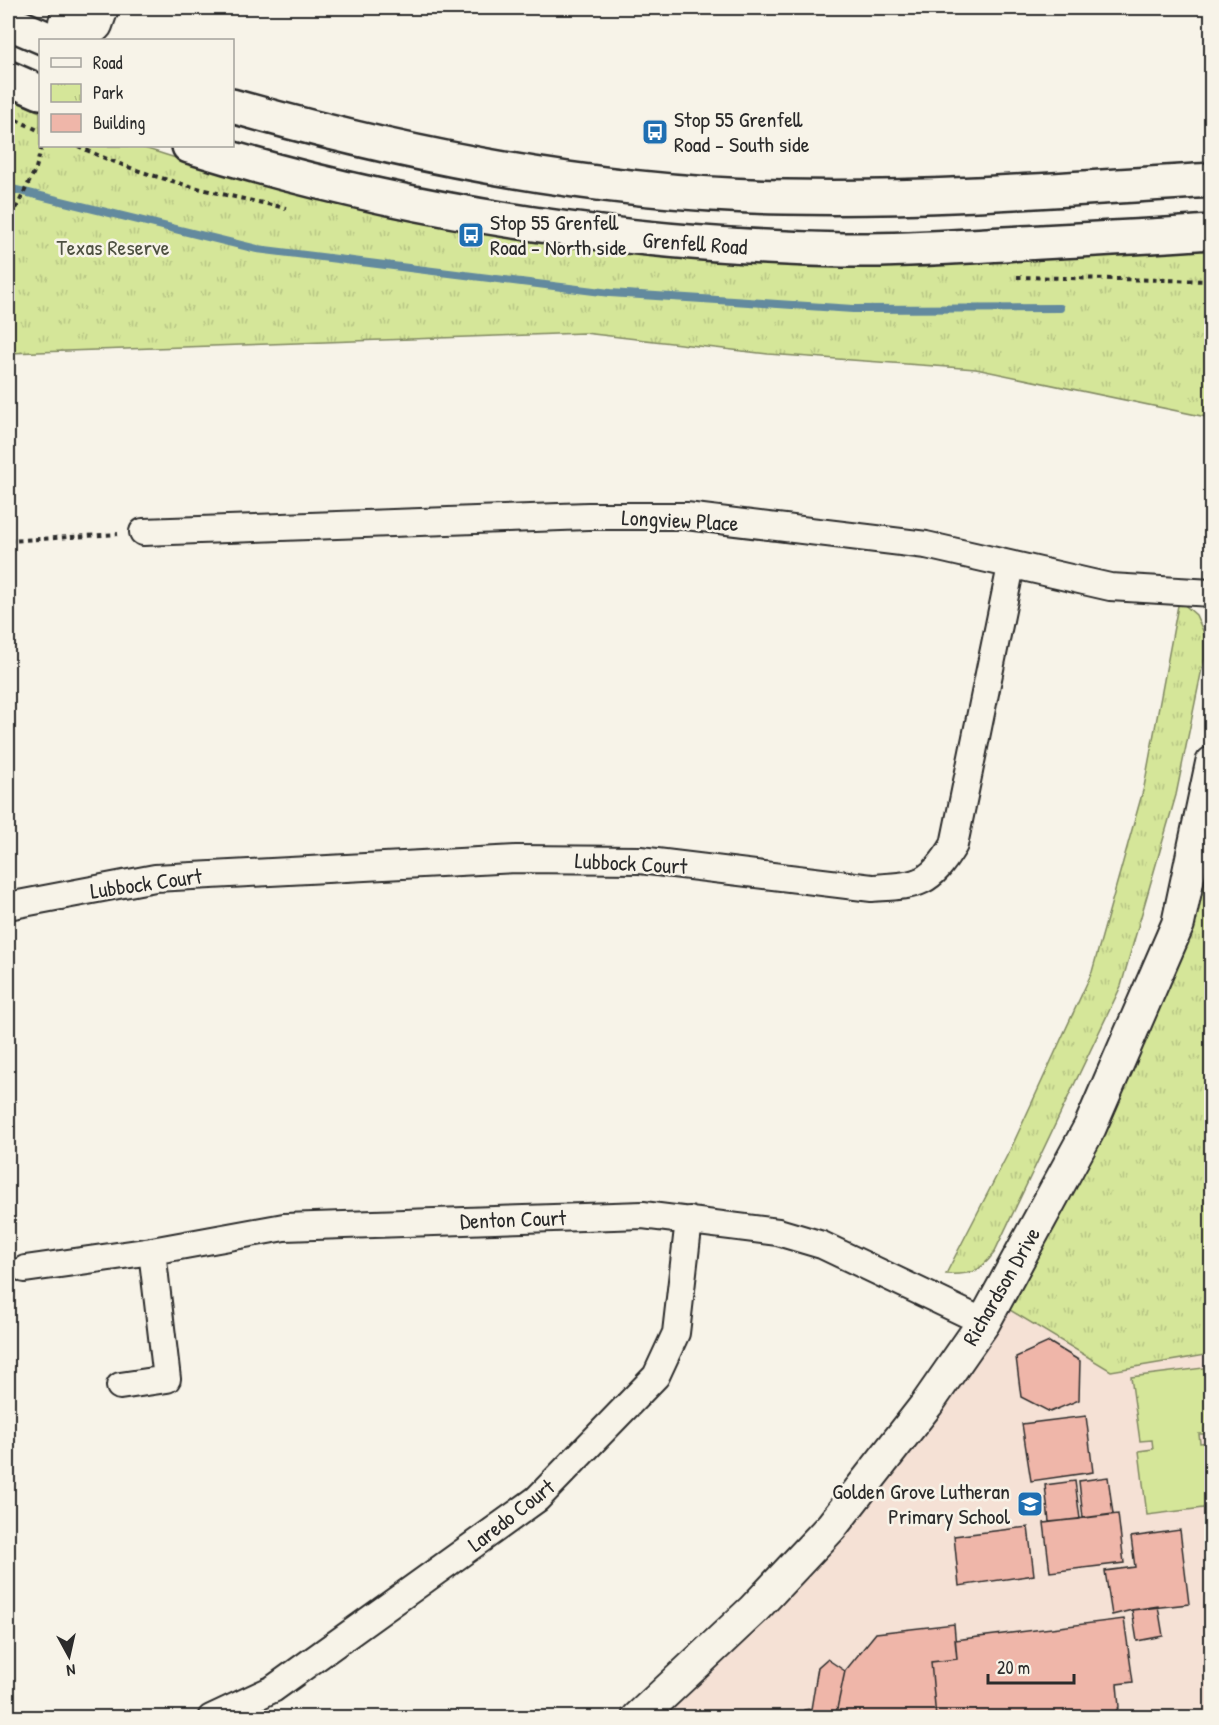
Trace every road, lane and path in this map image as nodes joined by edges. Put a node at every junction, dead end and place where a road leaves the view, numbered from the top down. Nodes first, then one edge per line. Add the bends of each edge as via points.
1 (71, 8) edge
2 (102, 8) edge
3 (8, 22) edge
4 (48, 39) edge
5 (68, 39) edge
6 (80, 39) edge
7 (8, 78) edge
8 (39, 92) edge
9 (234, 107) edge
10 (8, 116) edge
11 (39, 131) edge
12 (42, 147) edge
13 (193, 147) edge
14 (1212, 180) edge
15 (8, 225) edge
16 (1212, 232) edge
17 (143, 532) joint
18 (8, 541) edge
19 (1011, 566) junction
20 (1212, 593) edge
21 (1212, 763) edge
22 (8, 906) edge
23 (689, 1220) junction
24 (152, 1251) junction
25 (25, 1269) dead end
26 (984, 1322) junction
27 (120, 1386) dead end
28 (212, 1718) edge
29 (638, 1718) edge

1 - 5 street via 65,22
2 - 6 street via 96,25
3 - 4 main road
7 - 8 main road
9 - 14 main road via 425,154 608,184 692,192 903,197
10 - 11 path
12 - 15 path via 36,168
13 - 16 main road, Grenfell Road via 446,212 689,244 846,250
17 - 18 path
17 - 19 street, Longview Place via 686,516 926,545
19 - 20 street, Longview Place via 1110,587
19 - 22 street, Lubbock Court via 954,845 938,871 911,885 872,888 640,860 516,859 154,878
21 - 26 street, Richardson Drive via 1178,924 1090,1127
23 - 24 street, Denton Court via 643,1215 284,1227
23 - 26 street, Denton Court via 778,1232 822,1245
23 - 28 street, Laredo Court via 676,1332 656,1376 537,1499 273,1689
24 - 25 street, Denton Court
24 - 27 street via 167,1379
26 - 29 street, Richardson Drive via 927,1404 831,1527 753,1610

